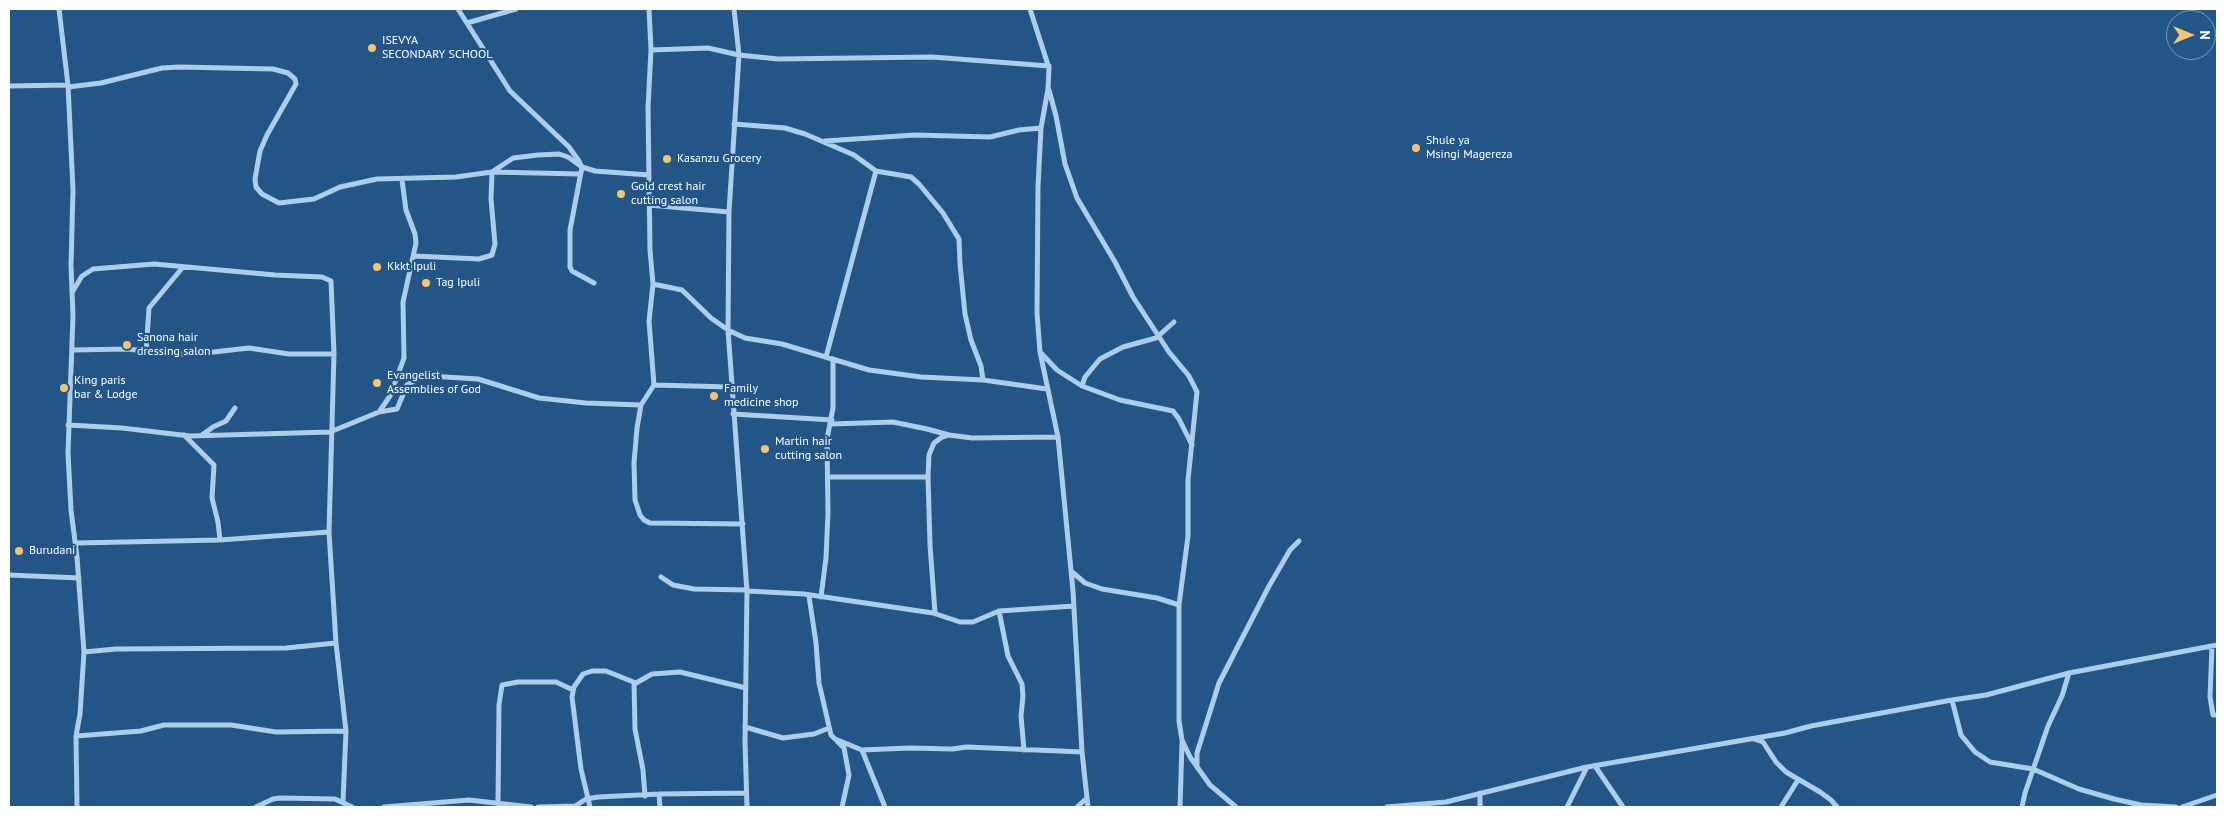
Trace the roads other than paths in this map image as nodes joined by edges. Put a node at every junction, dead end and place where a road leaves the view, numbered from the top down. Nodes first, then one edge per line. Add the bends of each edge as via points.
1 (59, 9) edge
2 (458, 9) edge
3 (516, 9) edge
4 (650, 9) edge
5 (734, 9) edge
6 (1030, 9) edge
7 (467, 23) junction
8 (651, 50) junction
9 (739, 55) junction
10 (1049, 66) junction
11 (9, 86) edge
12 (68, 86) junction
13 (1048, 89) junction
14 (734, 124) junction
15 (1041, 128) junction
16 (824, 142) junction
17 (582, 167) junction
18 (876, 171) junction
19 (492, 172) junction
20 (580, 174) junction
21 (649, 175) junction
22 (402, 180) junction
23 (649, 205) junction
24 (729, 212) junction
25 (414, 256) junction
26 (183, 266) junction
27 (594, 284) dead end
28 (653, 284) junction
29 (73, 292) junction
30 (1174, 322) dead end
31 (728, 330) junction
32 (1159, 336) junction
33 (72, 350) junction
34 (146, 352) junction
35 (1040, 352) junction
36 (334, 354) junction
37 (826, 357) junction
38 (833, 359) junction
39 (983, 380) junction
40 (654, 385) junction
41 (1082, 386) junction
42 (731, 387) junction
43 (1047, 389) junction
44 (641, 405) junction
45 (235, 408) dead end
46 (379, 412) junction
47 (733, 414) junction
48 (832, 422) junction
49 (68, 425) junction
50 (330, 432) junction
51 (184, 435) junction
52 (202, 435) junction
53 (949, 435) junction
54 (1058, 436) junction
55 (1192, 445) junction
56 (829, 477) junction
57 (928, 477) junction
58 (743, 524) junction
59 (329, 532) junction
60 (220, 540) junction
61 (1299, 541) dead end
62 (76, 543) junction
63 (1071, 570) junction
64 (9, 575) edge
65 (661, 577) dead end
66 (79, 578) junction
67 (747, 590) junction
68 (809, 596) junction
69 (821, 597) junction
70 (1178, 605) junction
71 (1074, 606) junction
72 (999, 612) junction
73 (935, 613) junction
74 (336, 642) junction
75 (2215, 646) edge
76 (84, 652) junction
77 (2069, 673) junction
78 (634, 683) junction
79 (746, 688) junction
80 (573, 690) junction
81 (1952, 700) junction
82 (2217, 715) edge
83 (745, 727) junction
84 (829, 728) junction
85 (346, 731) junction
86 (76, 736) junction
87 (1749, 738) junction
88 (835, 739) junction
89 (1182, 740) junction
90 (862, 750) junction
91 (1024, 750) junction
92 (1082, 752) junction
93 (1595, 766) junction
94 (1198, 767) junction
95 (1587, 767) junction
96 (2033, 769) junction
97 (1798, 780) junction
98 (746, 793) junction
99 (1480, 793) junction
100 (659, 794) junction
101 (2217, 795) edge
102 (645, 796) junction
103 (588, 798) junction
104 (1087, 798) junction
105 (469, 800) junction
106 (343, 802) junction
107 (498, 804) junction
108 (1414, 806) edge
109 (77, 807) edge
110 (256, 807) edge
111 (352, 807) edge
112 (384, 807) edge
113 (470, 807) edge
114 (531, 807) edge
115 (538, 807) edge
116 (590, 807) edge
117 (660, 807) edge
118 (747, 807) edge
119 (842, 807) edge
120 (885, 807) edge
121 (1077, 807) edge
122 (1088, 807) edge
123 (1180, 807) edge
124 (1236, 807) edge
125 (1387, 807) edge
126 (1480, 807) edge
127 (1567, 807) edge
128 (1623, 807) edge
129 (1781, 807) edge
130 (1837, 807) edge
131 (2022, 807) edge
132 (2176, 807) edge
133 (2182, 807) edge

1 - 12 street
2 - 7 street
3 - 7 street
4 - 8 street
5 - 9 street
6 - 10 street
7 - 17 street via 510,91 569,147
8 - 9 street via 708,48
8 - 21 street
9 - 10 street via 778,59 932,57
9 - 14 street
10 - 13 street
11 - 12 street
12 - 22 street via 101,83 162,68 283,70 292,75 296,84 260,151 255,179 262,194 279,203 314,199 340,187 376,180
12 - 29 street
13 - 15 street
13 - 32 street via 1065,164 1077,198 1132,297
14 - 16 street via 785,128
14 - 24 street
15 - 16 street via 980,138 930,135
15 - 35 street via 1036,248
16 - 18 street via 854,155
17 - 19 street via 568,157 550,154 513,158
17 - 20 street
17 - 21 street via 613,174
18 - 37 street
18 - 39 street via 911,177 955,230 959,239 966,314
19 - 20 street
19 - 22 street
19 - 25 street via 495,244 492,255 479,259
20 - 27 street via 570,230 570,267
21 - 23 street
22 - 25 street via 406,210 415,238
23 - 24 street
23 - 28 street
24 - 31 street
25 - 46 street via 403,302 404,358 390,396
26 - 29 street via 154,264 93,269 82,276
26 - 34 street via 149,308
26 - 36 street via 328,279 331,282
28 - 31 street via 682,290
28 - 40 street via 649,322
29 - 33 street
30 - 32 street
31 - 37 street via 745,338 782,344
31 - 42 street
32 - 41 street via 1115,350 1100,359
32 - 55 street via 1194,384 1197,402
33 - 34 street via 128,349
33 - 49 street
34 - 36 street via 196,354 249,348 290,354
35 - 41 street via 1057,370
35 - 43 street
36 - 50 street
37 - 38 street
38 - 39 street via 869,370 920,377
38 - 48 street
39 - 43 street
40 - 42 street
40 - 44 street
41 - 55 street via 1120,400 1168,409 1179,419
42 - 47 street
43 - 54 street
44 - 46 street via 539,398 478,379 429,376 407,385 398,409
44 - 58 street via 634,483 635,500 644,520 656,524
45 - 52 street via 226,421
46 - 50 street
47 - 48 street
47 - 58 street
48 - 53 street via 893,422
48 - 56 street via 827,440
49 - 51 street
49 - 62 street via 71,510
50 - 52 street
50 - 59 street
51 - 52 street
51 - 60 street via 214,465 212,498
53 - 54 street via 972,438
53 - 57 street via 934,444 929,455
54 - 63 street
55 - 70 street via 1188,536
56 - 57 street
56 - 69 street
57 - 73 street
58 - 67 street
59 - 60 street
59 - 74 street
60 - 62 street
61 - 94 street via 1276,574 1219,683 1197,753
62 - 66 street
63 - 70 street via 1085,583
63 - 71 street
64 - 66 street
65 - 67 street via 694,589
66 - 76 street
67 - 68 street
67 - 79 street
68 - 69 street
68 - 84 street via 819,683
69 - 73 street
70 - 89 street via 1177,694
71 - 72 street
71 - 92 street
72 - 73 street via 973,622 960,622
72 - 91 street via 1008,656 1022,684
74 - 76 street via 286,648
74 - 85 street
75 - 77 street
75 - 82 street via 2210,697 2213,715
76 - 86 street
77 - 81 street via 1986,695
77 - 96 street
78 - 79 street via 640,683 652,674 680,672
78 - 80 street via 613,673 592,671 580,677
78 - 102 street via 635,729
79 - 83 street
80 - 103 street via 581,769
80 - 107 street via 556,682 502,685
81 - 87 street
81 - 96 street via 1961,735 1974,752 1999,765
83 - 84 street via 784,738 814,734
83 - 98 street
84 - 88 street
85 - 86 street via 276,732 231,725 164,725 140,731
85 - 106 street
86 - 109 street
87 - 93 street
87 - 97 street via 1763,742 1780,767
88 - 90 street
88 - 119 street via 844,748 849,775
89 - 94 street
89 - 123 street
90 - 91 street via 967,747
90 - 120 street
91 - 92 street
92 - 104 street
93 - 95 street
93 - 128 street
94 - 124 street via 1210,785
95 - 99 street
95 - 127 street
96 - 131 street
96 - 132 street via 2079,789 2114,799
97 - 129 street
97 - 130 street
98 - 100 street
98 - 118 street
99 - 108 street
99 - 126 street
100 - 102 street
100 - 117 street
101 - 133 street
102 - 103 street
103 - 115 street via 575,806
103 - 116 street
104 - 121 street
104 - 122 street
105 - 107 street
105 - 112 street
105 - 113 street
106 - 110 street via 280,798
106 - 111 street
107 - 114 street
108 - 125 street

